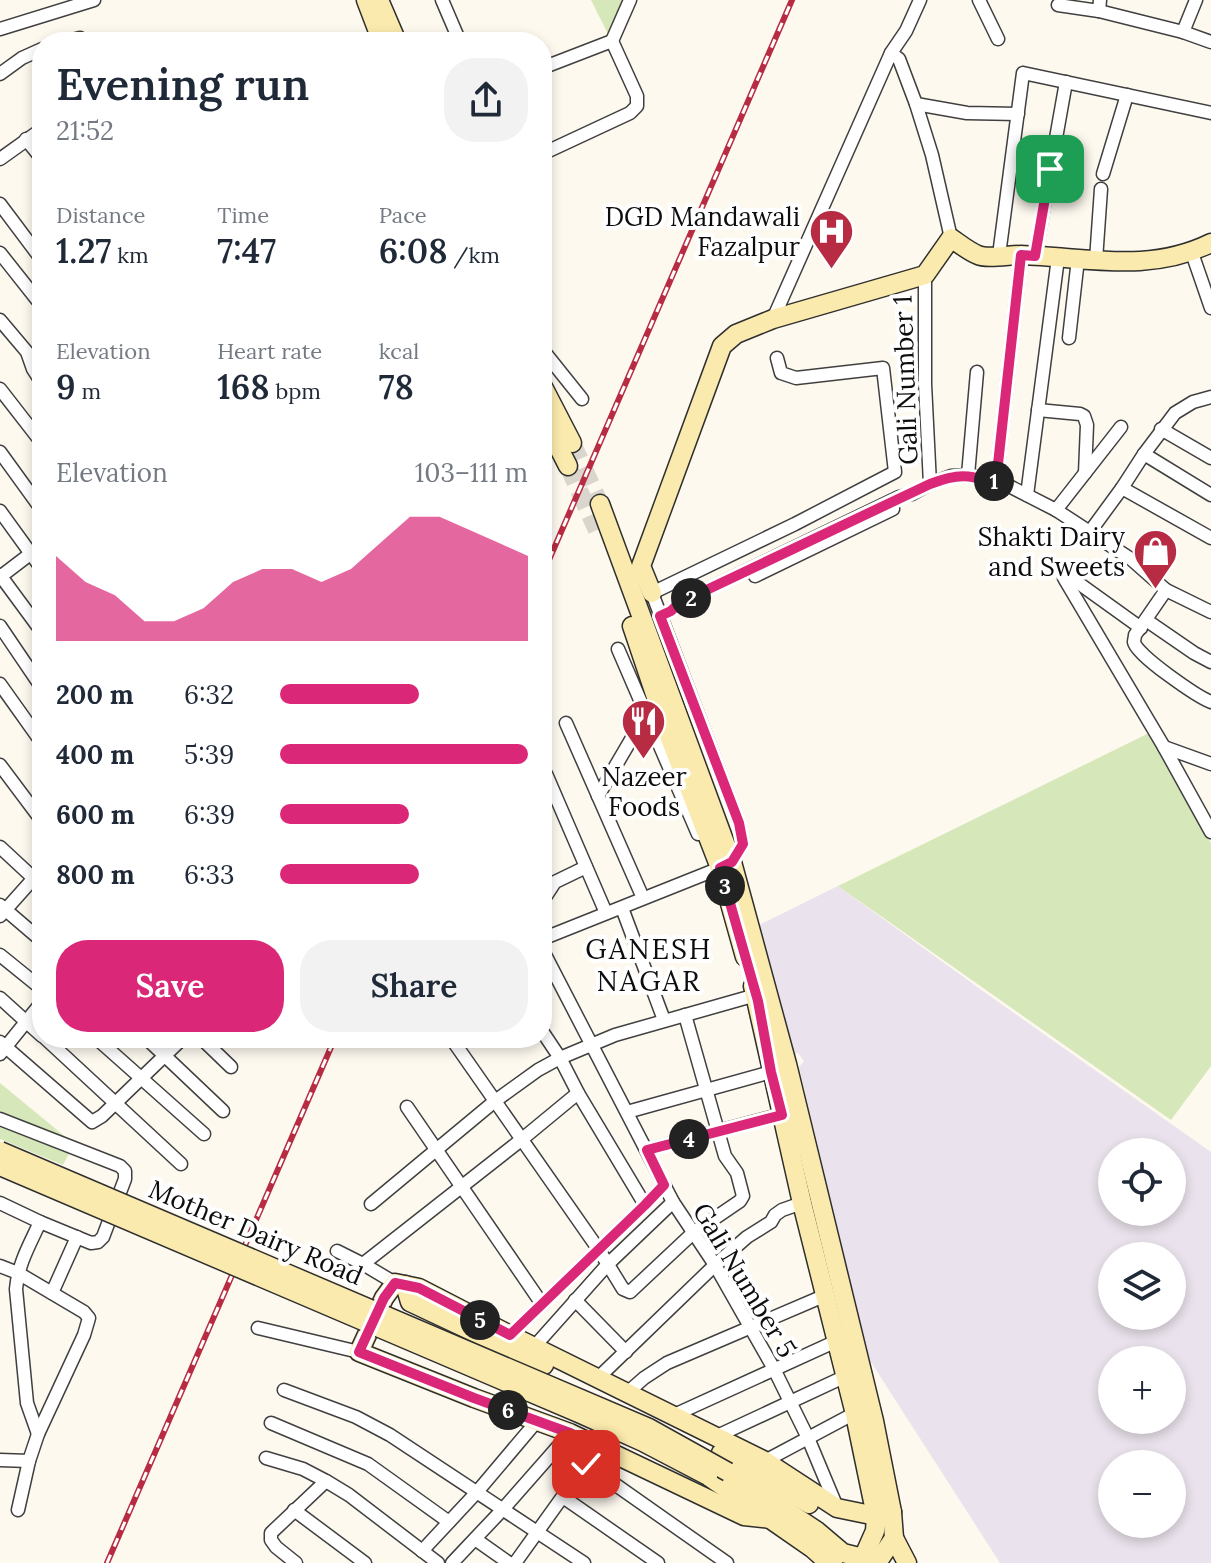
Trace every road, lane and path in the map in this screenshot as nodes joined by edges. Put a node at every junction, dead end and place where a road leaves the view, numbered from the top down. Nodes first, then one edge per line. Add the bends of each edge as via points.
1 (94, 0) edge
2 (366, 0) edge
3 (379, 0) edge
4 (630, 0) edge
5 (920, 0) edge
6 (979, 0) edge
7 (1196, 0) edge
8 (447, 2) edge
9 (1058, 5) dead end
10 (1100, 6) edge
11 (0, 29) edge
12 (378, 32) edge
13 (393, 32) edge
14 (457, 32) edge
15 (1183, 32) junction
16 (998, 39) dead end
17 (612, 41) junction
18 (1211, 42) edge
19 (891, 53) junction
20 (32, 54) edge
21 (552, 64) edge
22 (0, 74) edge
23 (1066, 82) junction
24 (1127, 95) junction
25 (916, 104) junction
26 (1211, 113) edge
27 (1018, 114) junction
28 (32, 135) edge
29 (26, 139) junction
30 (32, 146) edge
31 (552, 149) edge
32 (0, 159) edge
33 (1103, 174) dead end
34 (1101, 189) dead end
35 (0, 204) edge
36 (951, 238) junction
37 (1211, 243) edge
38 (32, 247) edge
39 (0, 253) edge
40 (1192, 253) junction
41 (999, 255) junction
42 (1028, 255) junction
43 (1058, 258) junction
44 (1087, 259) junction
45 (925, 275) junction
46 (32, 293) edge
47 (1211, 308) edge
48 (773, 319) junction
49 (0, 320) edge
50 (1069, 338) dead end
51 (777, 358) dead end
52 (552, 362) edge
53 (32, 366) edge
54 (977, 372) dead end
55 (0, 389) edge
56 (1211, 397) edge
57 (582, 399) dead end
58 (552, 404) edge
59 (1038, 410) junction
60 (1121, 427) dead end
61 (1161, 429) junction
62 (32, 430) edge
63 (552, 435) edge
64 (572, 443) tunnel mouth
65 (0, 452) edge
66 (1144, 454) junction
67 (1211, 458) edge
68 (568, 466) tunnel mouth
69 (1085, 473) junction
70 (968, 475) junction
71 (996, 482) junction
72 (930, 484) junction
73 (1122, 488) junction
74 (1027, 495) junction
75 (1211, 495) edge
76 (32, 496) edge
77 (600, 504) tunnel mouth
78 (1056, 510) junction
79 (0, 511) edge
80 (795, 524) junction
81 (597, 530) tunnel mouth
82 (1089, 533) junction
83 (1211, 538) edge
84 (806, 548) junction
85 (31, 553) joint
86 (0, 576) edge
87 (1166, 590) junction
88 (652, 593) junction
89 (1211, 612) edge
90 (666, 613) junction
91 (32, 619) edge
92 (1143, 624) junction
93 (0, 626) edge
94 (618, 649) dead end
95 (1211, 662) edge
96 (32, 673) edge
97 (0, 684) edge
98 (1211, 702) edge
99 (646, 714) junction
100 (566, 723) dead end
101 (32, 729) edge
102 (1164, 747) junction
103 (1211, 764) edge
104 (0, 765) edge
105 (552, 788) edge
106 (598, 796) junction
107 (32, 808) edge
108 (1211, 832) edge
109 (0, 847) edge
110 (586, 867) junction
111 (722, 867) junction
112 (32, 872) edge
113 (32, 884) edge
114 (552, 887) edge
115 (643, 898) junction
116 (622, 908) junction
117 (2, 910) edge
118 (606, 913) junction
119 (32, 933) edge
120 (552, 935) edge
121 (1, 959) edge
122 (552, 968) edge
123 (32, 982) edge
124 (756, 995) junction
125 (0, 998) edge
126 (32, 1014) edge
127 (685, 1015) junction
128 (664, 1020) junction
129 (26, 1021) junction
130 (32, 1027) edge
131 (592, 1045) junction
132 (552, 1046) edge
133 (2, 1048) edge
134 (55, 1048) edge
135 (107, 1048) edge
136 (157, 1048) edge
137 (172, 1048) edge
138 (211, 1048) edge
139 (458, 1048) edge
140 (165, 1055) junction
141 (560, 1058) junction
142 (231, 1067) dead end
143 (771, 1072) junction
144 (139, 1078) junction
145 (706, 1090) junction
146 (578, 1093) junction
147 (495, 1101) junction
148 (115, 1103) junction
149 (407, 1107) dead end
150 (223, 1111) dead end
151 (627, 1112) junction
152 (790, 1112) junction
153 (0, 1119) edge
154 (720, 1132) junction
155 (204, 1134) dead end
156 (521, 1140) junction
157 (436, 1150) junction
158 (647, 1150) junction
159 (0, 1151) edge
160 (181, 1164) dead end
161 (0, 1166) edge
162 (664, 1185) junction
163 (461, 1187) junction
164 (673, 1202) junction
165 (0, 1203) edge
166 (802, 1203) junction
167 (371, 1204) dead end
168 (645, 1205) junction
169 (40, 1222) junction
170 (693, 1233) junction
171 (77, 1237) junction
172 (599, 1250) junction
173 (337, 1251) dead end
174 (363, 1264) junction
175 (608, 1264) junction
176 (715, 1265) junction
177 (0, 1266) edge
178 (18, 1273) junction
179 (400, 1284) junction
180 (52, 1293) junction
181 (826, 1295) junction
182 (575, 1300) junction
183 (542, 1304) junction
184 (258, 1328) dead end
185 (750, 1329) junction
186 (510, 1335) junction
187 (845, 1338) junction
188 (534, 1347) junction
189 (359, 1352) junction
190 (626, 1352) junction
191 (774, 1369) junction
192 (846, 1376) junction
193 (598, 1378) junction
194 (284, 1390) dead end
195 (627, 1393) junction
196 (790, 1402) junction
197 (855, 1413) junction
198 (672, 1416) junction
199 (537, 1421) junction
200 (271, 1423) dead end
201 (570, 1433) junction
202 (38, 1434) junction
203 (715, 1437) junction
204 (808, 1438) junction
205 (597, 1446) junction
206 (266, 1458) dead end
207 (0, 1459) edge
208 (29, 1461) junction
209 (765, 1461) junction
210 (586, 1464) junction
211 (0, 1474) edge
212 (326, 1481) junction
213 (477, 1492) junction
214 (563, 1497) junction
215 (504, 1508) junction
216 (837, 1508) junction
217 (18, 1510) dead end
218 (294, 1510) junction
219 (772, 1519) junction
220 (449, 1522) junction
221 (886, 1525) junction
222 (538, 1531) junction
223 (475, 1539) junction
224 (422, 1551) junction
225 (823, 1561) edge
226 (870, 1561) edge
227 (296, 1563) edge
228 (365, 1563) edge
229 (438, 1563) edge
230 (452, 1563) edge
231 (512, 1563) edge
232 (584, 1563) edge
233 (658, 1563) edge
234 (727, 1563) edge
235 (907, 1563) edge

1 - 11 street
2 - 12 main road
3 - 13 main road
4 - 17 street
5 - 19 street
6 - 16 street
7 - 15 street
8 - 14 street
9 - 10 street
10 - 15 street
15 - 18 street
17 - 21 street
17 - 31 street via 637,106
19 - 25 street via 899,59
19 - 48 street
20 - 22 street
23 - 24 street
23 - 27 street via 1023,73
23 - 42 street
24 - 26 street
24 - 33 street
25 - 27 street
25 - 36 street
27 - 41 street
28 - 29 street
29 - 30 street
29 - 32 street
34 - 44 street
35 - 38 street
36 - 41 main road via 980,257
36 - 45 main road
37 - 40 main road
39 - 46 street
40 - 44 main road via 1164,260
40 - 47 street
41 - 42 main road
42 - 43 main road
42 - 71 street
43 - 44 main road
43 - 59 street
44 - 50 street
45 - 48 main road
45 - 72 street, Gali Number 1
48 - 88 main road via 736,334 722,346 641,566
49 - 53 street
51 - 80 street via 781,373 796,378 883,368 895,472
52 - 57 street
54 - 70 street
55 - 62 street
56 - 61 street via 1175,413
58 - 64 main road
59 - 69 street via 1084,416
59 - 74 street
60 - 69 street
61 - 66 street
61 - 67 street
63 - 68 main road
65 - 76 street
66 - 73 street
66 - 75 street
69 - 78 street
70 - 71 street
70 - 72 street
71 - 74 street
72 - 84 street via 903,504
73 - 82 street
73 - 83 street
74 - 78 street
77 - 111 main road
78 - 82 street
79 - 85 street
80 - 84 street
80 - 88 street
81 - 111 main road via 668,733
82 - 87 street via 1131,559
84 - 90 street via 682,611
85 - 86 street
86 - 91 street
87 - 89 street
87 - 92 street
88 - 90 street
90 - 111 street via 739,823 743,844
92 - 95 street
92 - 98 street via 1135,635 1136,646
92 - 102 street via 1067,578
93 - 96 street
94 - 99 street
97 - 101 street
99 - 106 street
99 - 111 street
100 - 106 street
102 - 103 street
102 - 108 street
104 - 107 street
105 - 110 street
106 - 115 street
109 - 112 street
110 - 114 street
110 - 118 street
111 - 115 street
111 - 124 main road
111 - 152 main road
113 - 117 street
115 - 116 street
116 - 118 street
116 - 128 street
117 - 119 street
118 - 120 street
121 - 123 street
122 - 131 street, Gali Number 5
124 - 127 street
124 - 143 main road
125 - 129 street
126 - 129 street
127 - 128 street
127 - 145 street
128 - 131 street
129 - 130 street
129 - 133 street
131 - 141 street
131 - 151 street, Gali Number 5
132 - 141 street
133 - 148 street via 90,1121
134 - 148 street
135 - 144 street
136 - 140 street
137 - 140 street
138 - 142 street
139 - 147 street
140 - 144 street
140 - 150 street
141 - 146 street
141 - 147 street
143 - 145 street
143 - 152 main road
144 - 148 street
144 - 155 street
145 - 151 street
145 - 154 street
146 - 156 street
146 - 168 street
147 - 156 street
147 - 157 street
148 - 160 street
149 - 157 street
151 - 158 street, Gali Number 5
152 - 154 street
152 - 166 main road
152 - 187 main road
153 - 171 street via 125,1171 103,1237 91,1243
154 - 158 street
154 - 170 street via 743,1196
156 - 163 street
156 - 172 street
157 - 163 street
157 - 167 street
158 - 162 street, Gali Number 5
159 - 226 main road, Mother Dairy Road, bridge via 649,1428 728,1472 843,1553
161 - 219 main road, Mother Dairy Road, bridge via 643,1442 708,1476
162 - 164 street, Gali Number 5
162 - 168 street
163 - 174 street
163 - 183 street
164 - 170 street, Gali Number 5
164 - 175 street
165 - 169 street
166 - 176 street via 782,1210
166 - 181 main road
168 - 172 street
169 - 171 street
169 - 178 street
170 - 175 street via 630,1292
170 - 176 street, Gali Number 5
171 - 180 street
172 - 175 street
172 - 183 street
173 - 174 street
174 - 179 street
175 - 182 street
176 - 185 street, Gali Number 5
176 - 190 street
177 - 178 street
178 - 180 street
178 - 202 street via 27,1403
179 - 186 main road via 419,1288
179 - 189 main road via 384,1298
179 - 221 main road via 410,1302 635,1408 830,1517
180 - 202 street via 84,1312 89,1323
181 - 185 street
181 - 187 main road
182 - 188 street
182 - 190 street
183 - 186 street
184 - 189 street
185 - 191 street, Gali Number 5
185 - 195 street via 667,1363
186 - 188 main road
187 - 191 street
187 - 192 main road
187 - 221 main road via 874,1421
188 - 193 main road
189 - 199 main road
190 - 193 street
191 - 196 street, Gali Number 5
191 - 198 street
192 - 196 street
192 - 197 main road
193 - 195 main road
194 - 213 street via 356,1417
195 - 198 main road
196 - 203 street
196 - 204 street, Gali Number 5
197 - 204 street
197 - 221 main road
198 - 203 main road
199 - 201 main road
199 - 213 street
200 - 220 street via 368,1464
201 - 205 main road
201 - 215 street
202 - 208 street
203 - 209 main road
204 - 209 street
204 - 216 street, Gali Number 5
205 - 210 street
205 - 219 main road via 744,1516
206 - 212 street
207 - 208 street
207 - 211 street
208 - 217 street
209 - 216 main road
210 - 214 street
210 - 234 street
212 - 218 street
212 - 224 street
213 - 215 street
213 - 220 street
214 - 222 street
214 - 233 street
215 - 222 street
215 - 223 street
216 - 221 main road
218 - 227 street via 271,1533 271,1540
218 - 228 street
219 - 225 main road, Mother Dairy Road
220 - 224 street
221 - 226 main road
221 - 235 main road
222 - 231 street
222 - 232 street
223 - 230 street
223 - 231 street
224 - 229 street

